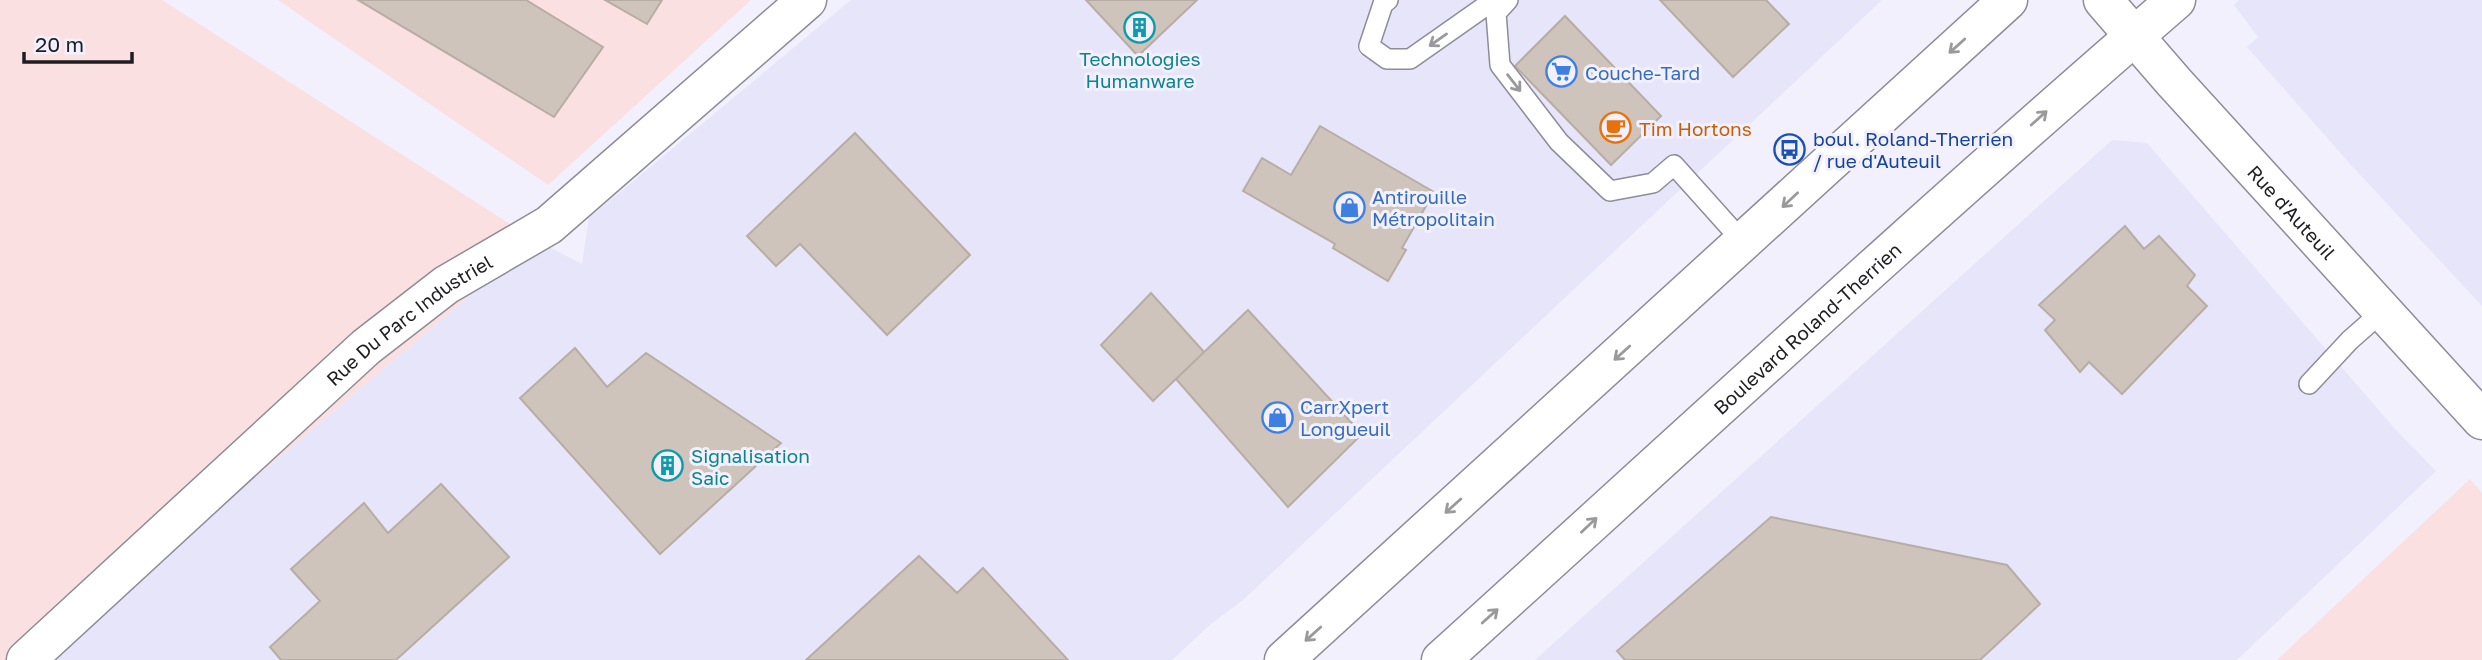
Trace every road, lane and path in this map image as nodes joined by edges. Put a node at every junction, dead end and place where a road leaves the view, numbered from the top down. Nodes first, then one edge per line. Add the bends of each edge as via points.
1 (807, 0) edge
2 (1388, 0) edge
3 (1494, 0) edge
4 (1508, 0) edge
5 (2008, 0) edge
6 (2103, 0) edge
7 (2176, 0) edge
8 (2135, 36) junction
9 (1744, 242) junction
10 (2383, 311) junction
11 (2309, 384) dead end
12 (2482, 420) edge
13 (26, 660) edge
14 (1284, 660) edge
15 (1441, 660) edge

1 - 13 main road, Rue Du Parc Industriel via 549,225 446,285 366,346
3 -> 2 lane via 1410,59 1387,59 1370,47
4 -> 9 lane via 1496,13 1500,65 1559,142 1610,191 1653,183 1674,165
5 -> 9 main road
6 - 8 main road, Rue d'Auteuil
7 - 8 main road, Boulevard Roland-Therrien
8 - 10 main road, Rue d'Auteuil
15 -> 8 main road, Boulevard Roland-Therrien via 1917,226
9 -> 14 main road
10 - 11 lane
10 - 12 main road, Rue d'Auteuil

